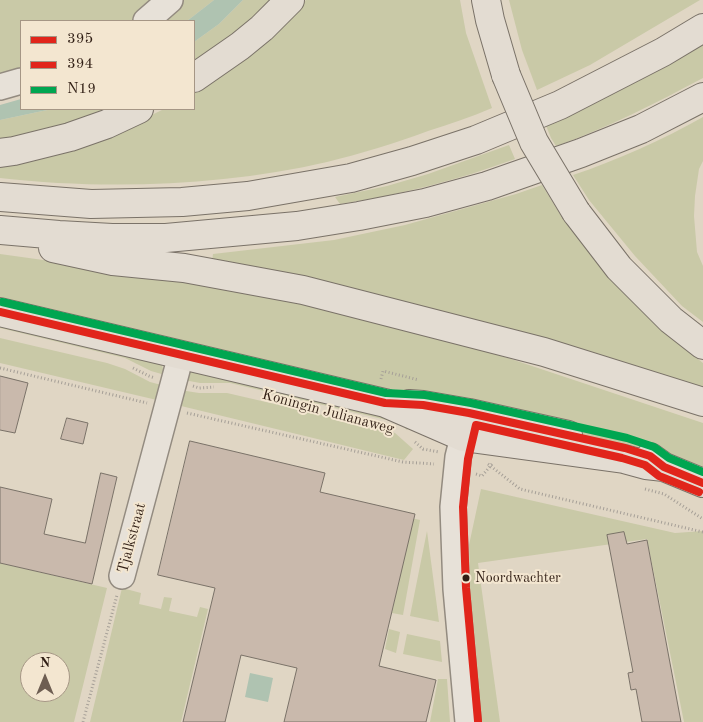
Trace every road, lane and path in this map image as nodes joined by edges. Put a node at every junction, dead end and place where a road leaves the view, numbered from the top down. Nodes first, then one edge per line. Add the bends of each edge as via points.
1 (170, 0) edge
2 (290, 0) edge
3 (486, 0) edge
4 (147, 20) edge
5 (703, 28) edge
6 (195, 77) edge
7 (20, 81) edge
8 (0, 87) edge
9 (703, 98) edge
10 (138, 110) edge
11 (0, 153) edge
12 (0, 197) edge
13 (0, 230) edge
14 (0, 237) edge
15 (0, 312) edge
16 (703, 344) edge
17 (181, 355) junction
18 (133, 367) dead end
19 (0, 368) edge
20 (174, 383) junction
21 (217, 387) dead end
22 (703, 402) edge
23 (167, 408) junction
24 (463, 435) junction
25 (412, 439) dead end
26 (434, 464) dead end
27 (703, 483) edge
28 (703, 532) edge
29 (122, 576) joint
30 (83, 722) edge
31 (468, 722) edge

1 - 4 street
2 - 6 main road via 240,46
3 - 16 main road, bridge via 506,75 534,142 576,212 619,268 671,320
5 - 12 main road via 560,105 476,140 351,178 248,196 182,202 91,204
7 - 8 street
9 - 13 main road via 598,146 487,186 359,216 296,226 166,238 112,238
10 - 11 main road via 70,137
14 - 22 main road via 113,261 184,268 303,290 544,352
15 - 17 main road, Koningin Julianaweg
17 - 20 street, Tjalkstraat
17 - 24 main road, Koningin Julianaweg via 385,403
18 - 20 path via 149,376
19 - 23 path
20 - 21 path via 199,388
20 - 23 street, Tjalkstraat
23 - 26 path via 403,462
23 - 29 street, Tjalkstraat
24 - 25 path, Koningin Julianaweg via 423,449
24 - 27 main road, Koningin Julianaweg via 624,459 664,467
24 - 28 path, Koningin Julianaweg via 520,489
24 - 31 street via 443,496 453,507 456,589
29 - 30 path, Tjalkstraat

